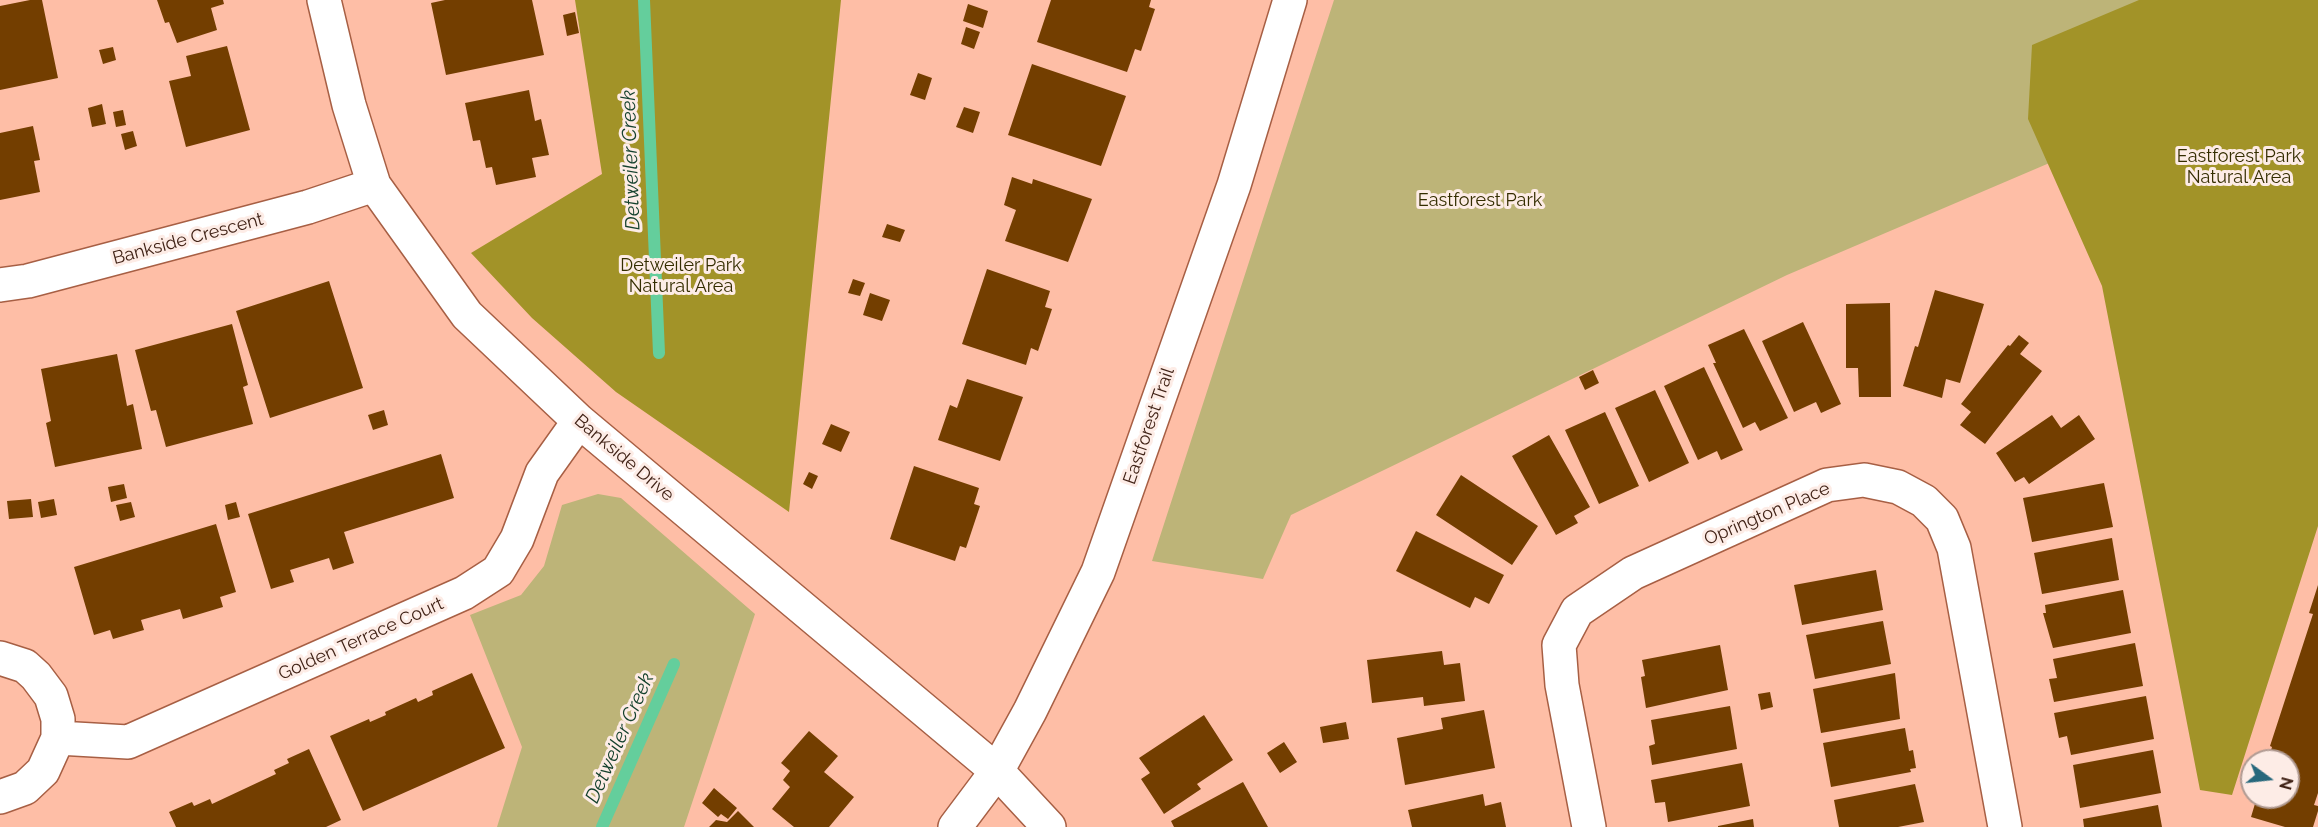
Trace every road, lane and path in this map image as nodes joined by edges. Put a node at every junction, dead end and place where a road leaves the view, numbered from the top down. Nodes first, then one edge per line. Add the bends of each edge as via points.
1 (324, 0) edge
2 (1290, 0) edge
3 (374, 184) junction
4 (0, 285) edge
5 (579, 421) junction
6 (0, 658) edge
7 (58, 738) junction
8 (997, 771) junction
9 (0, 797) edge
10 (955, 827) edge
11 (1049, 827) edge
12 (1589, 827) edge
13 (2005, 827) edge

1 - 3 street, Bankside Drive via 349,105
2 - 8 street, Eastforest Trail via 1234,185 1098,572
3 - 4 street, Bankside Crescent via 308,207
3 - 5 street, Bankside Drive via 467,315
5 - 7 street, Golden Terrace Court via 542,473 517,539 498,571 464,593 128,742
5 - 8 street, Bankside Drive
6 - 7 street via 25,666 36,675 51,696 58,719
7 - 9 street via 43,771 25,788
8 - 10 street, Eastforest Trail
8 - 11 street, Bankside Drive
12 - 13 street, Oprington Place via 1562,685 1559,645 1576,611 1644,568 1827,485 1864,480 1898,487 1924,501 1942,519 1954,548

